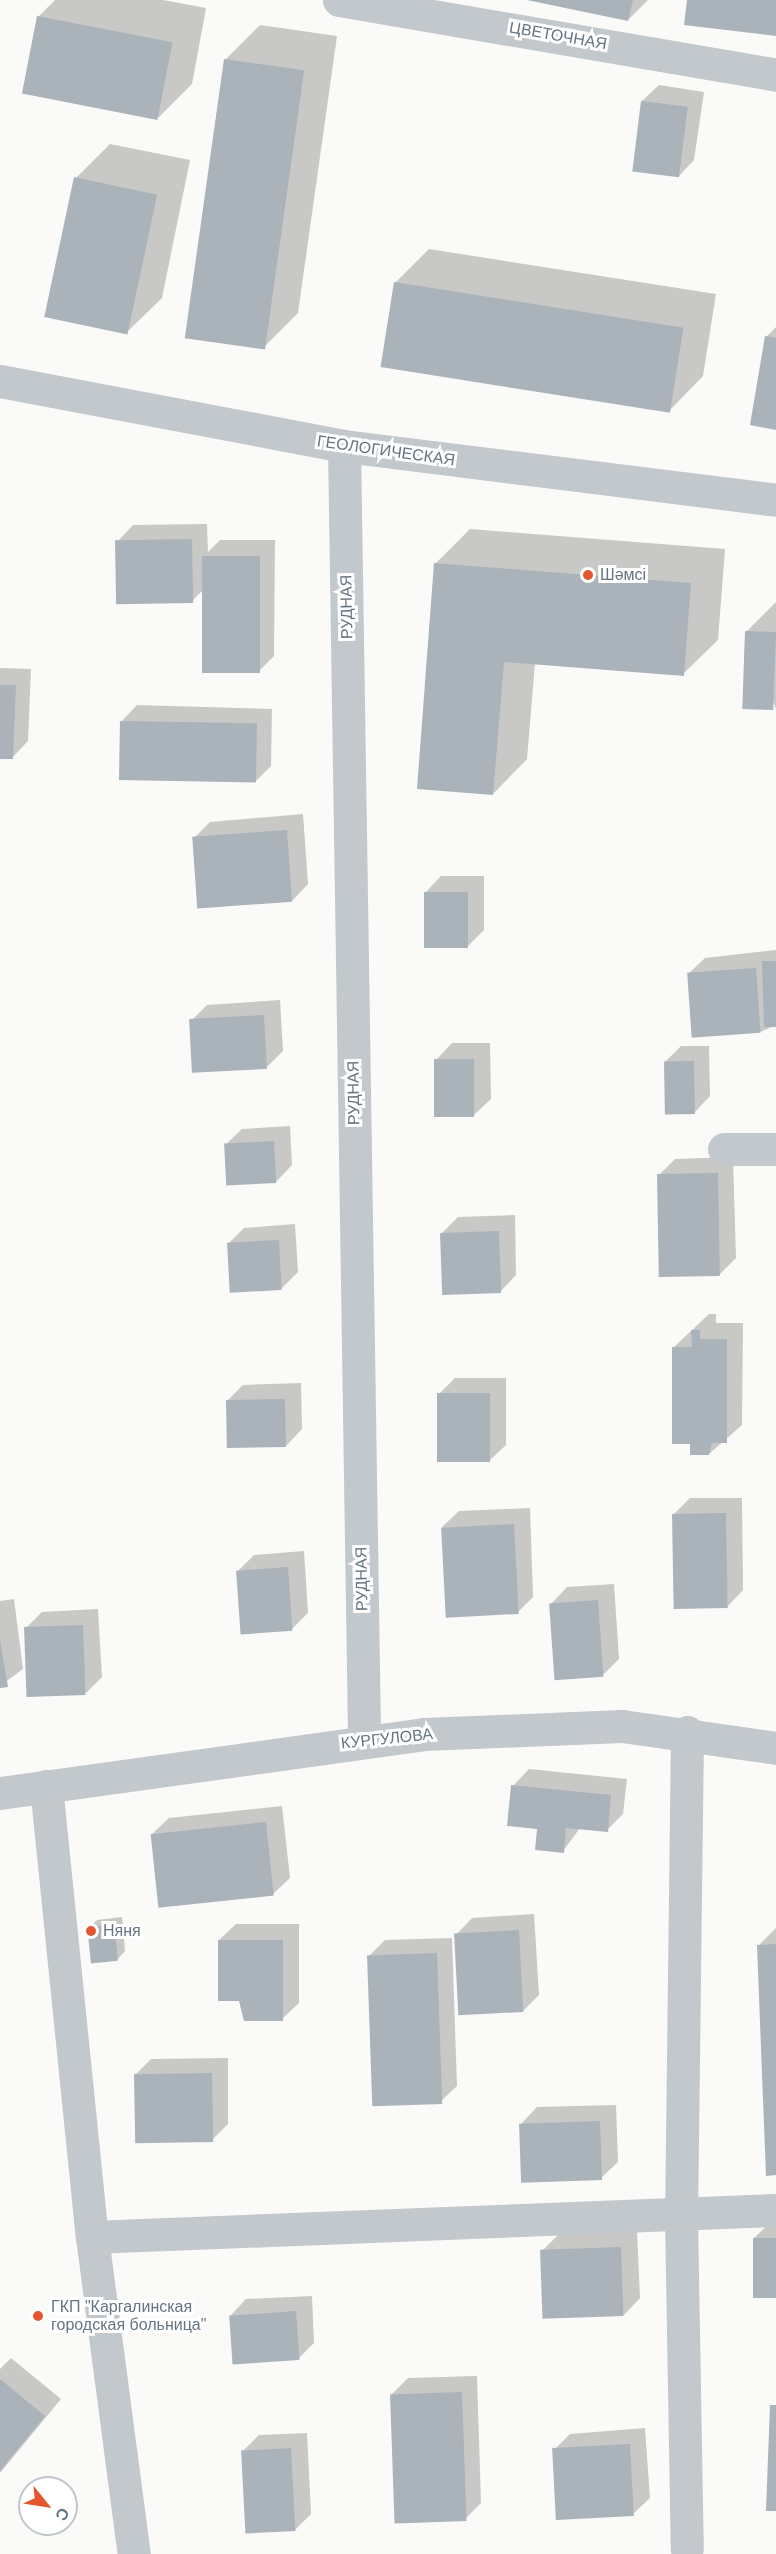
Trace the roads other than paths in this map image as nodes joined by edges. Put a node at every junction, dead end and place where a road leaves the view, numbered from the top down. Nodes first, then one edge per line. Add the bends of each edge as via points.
1 (339, 0) edge
2 (776, 75) edge
3 (0, 381) edge
4 (344, 446) junction
5 (776, 500) edge
6 (724, 1149) dead end
7 (776, 1149) edge
8 (687, 1732) junction
9 (364, 1740) junction
10 (776, 1748) edge
11 (46, 1786) junction
12 (0, 1793) edge
13 (776, 2210) edge
14 (681, 2217) junction
15 (92, 2237) junction
16 (687, 2549) dead end
17 (134, 2554) edge

1 - 2 street, ЦВЕТОЧНАЯ
3 - 4 street, ГЕОЛОГИЧЕСКАЯ
4 - 5 street, ГЕОЛОГИЧЕСКАЯ
4 - 9 street, РУДНАЯ
6 - 7 street
8 - 9 street, КУРГУЛОВА via 553,1727
8 - 10 street, КУРГУЛОВА
8 - 14 street
9 - 11 street, КУРГУЛОВА
11 - 12 street, КУРГУЛОВА
11 - 15 street
13 - 14 street
14 - 15 street
14 - 16 street
15 - 17 street

